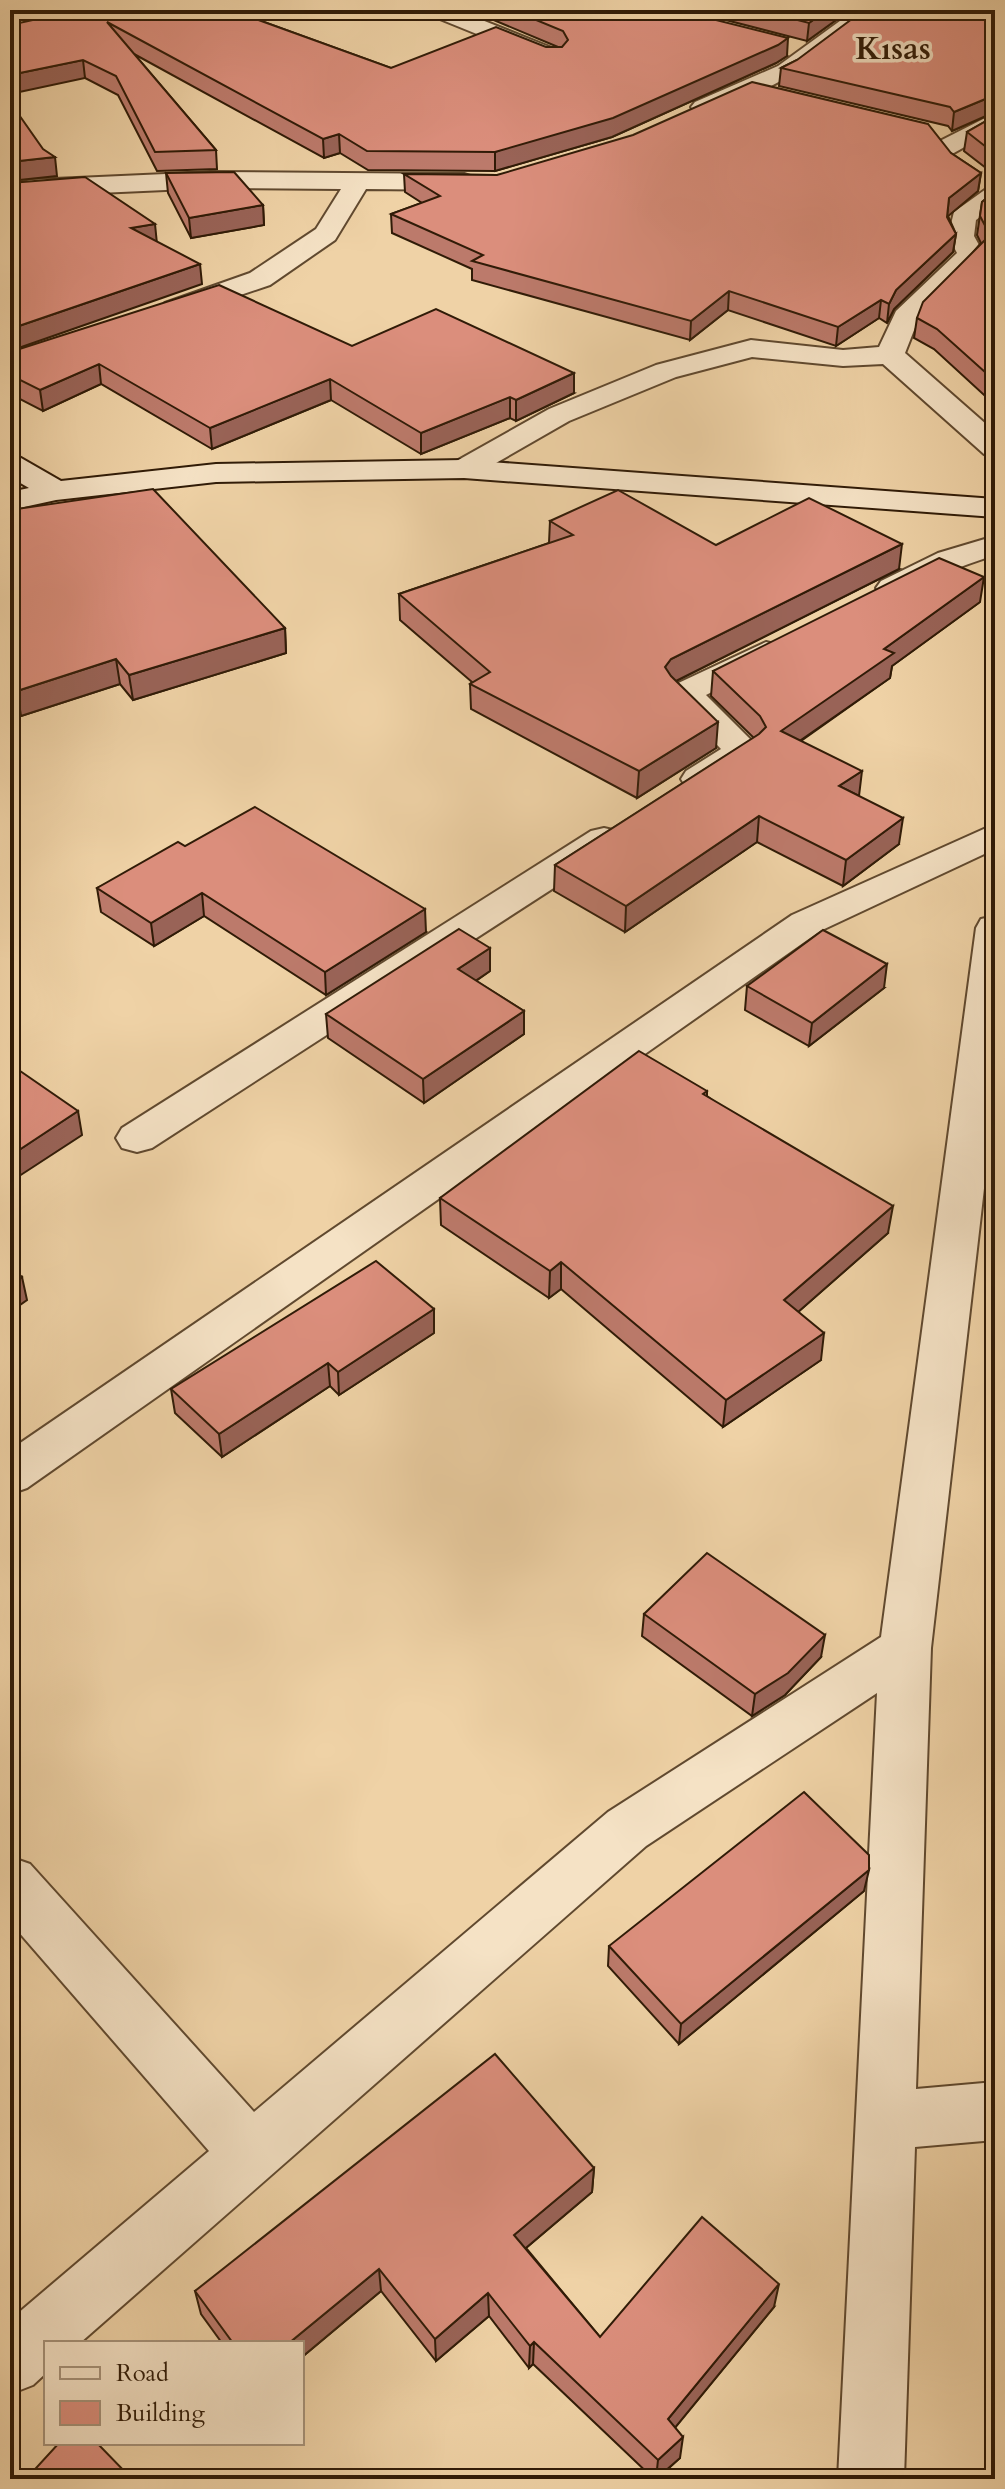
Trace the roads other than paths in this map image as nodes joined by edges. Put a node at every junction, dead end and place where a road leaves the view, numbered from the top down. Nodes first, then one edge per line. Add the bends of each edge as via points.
1 (438, 10) edge
2 (869, 10) edge
3 (783, 45) edge
4 (813, 52) junction
5 (554, 57) edge
6 (745, 88) junction
7 (785, 97) edge
8 (677, 119) edge
9 (995, 120) edge
10 (925, 131) edge
11 (943, 149) junction
12 (982, 181) edge
13 (480, 182) edge
14 (357, 183) junction
15 (10, 192) edge
16 (148, 318) edge
17 (890, 355) junction
18 (995, 448) edge
19 (10, 464) edge
20 (464, 469) junction
21 (56, 491) junction
22 (10, 501) edge
23 (995, 508) edge
24 (995, 545) edge
25 (865, 602) edge
26 (796, 637) edge
27 (676, 793) edge
28 (635, 819) edge
29 (995, 835) edge
30 (995, 928) edge
31 (137, 1138) dead end
32 (10, 1475) edge
33 (905, 1648) junction
34 (10, 1882) edge
35 (995, 2111) edge
36 (886, 2120) junction
37 (251, 2153) junction
38 (10, 2362) edge
39 (871, 2479) edge

1 - 5 street
2 - 4 street
3 - 4 street
4 - 6 street via 786,71
6 - 7 street
6 - 8 street
9 - 11 street
10 - 11 street via 938,134
11 - 12 street
12 - 17 street via 963,217 961,236 971,254 906,317
13 - 14 street
14 - 15 street via 210,180
14 - 16 street via 326,234 260,279
17 - 18 street
17 - 20 street via 843,358 751,348 666,371 559,415
19 - 21 street
20 - 21 street via 216,473
20 - 23 street
21 - 22 street
24 - 25 street via 949,560
26 - 27 street via 684,693 743,750
28 - 31 street
29 - 32 street via 806,923
30 - 33 street
33 - 36 street
33 - 37 street via 627,1829
34 - 37 street
35 - 36 street
36 - 39 street
37 - 38 street

